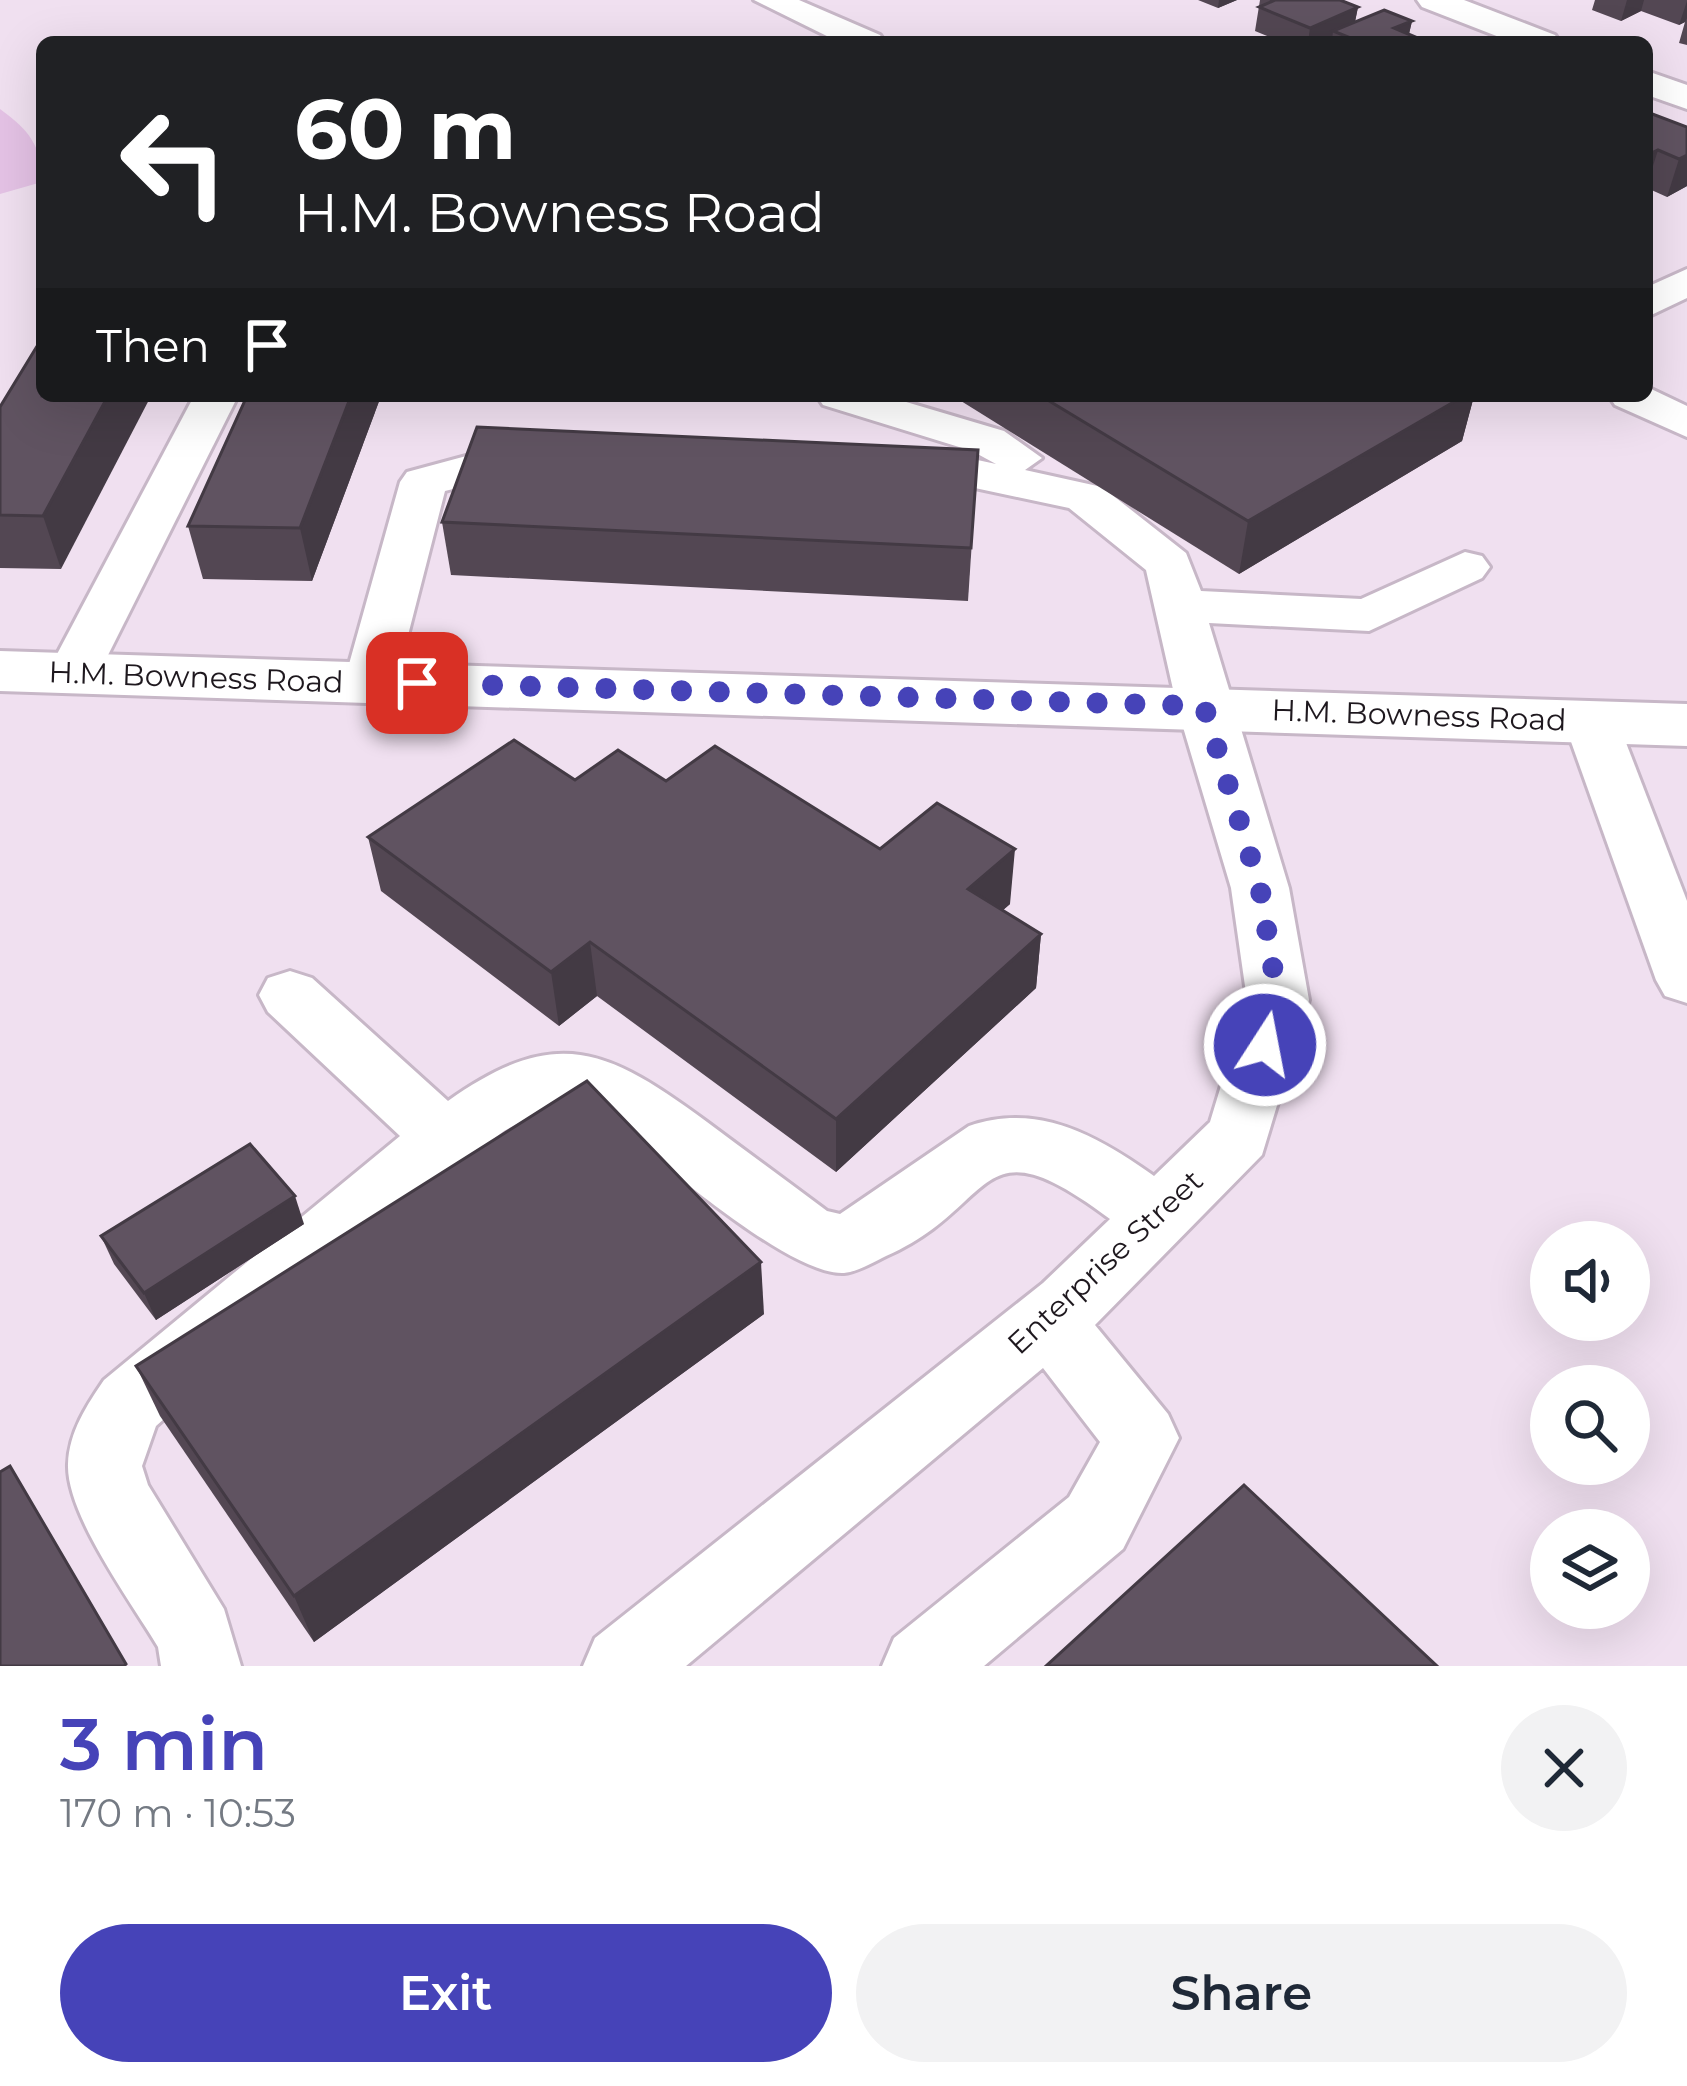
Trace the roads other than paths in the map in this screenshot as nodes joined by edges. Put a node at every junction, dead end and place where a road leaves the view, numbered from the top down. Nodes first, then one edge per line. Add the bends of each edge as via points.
1 (771, 0) edge
2 (1434, 0) edge
3 (854, 36) edge
4 (1527, 36) edge
5 (1653, 84) edge
6 (1687, 98) edge
7 (1687, 281) edge
8 (1653, 301) edge
9 (213, 402) edge
10 (859, 402) edge
11 (1643, 402) edge
12 (1687, 423) edge
13 (589, 469) edge
14 (852, 469) edge
15 (1085, 496) junction
16 (1465, 567) dead end
17 (1179, 606) junction
18 (0, 671) edge
19 (73, 673) junction
20 (370, 682) junction
21 (1204, 706) junction
22 (1591, 722) junction
23 (1687, 725) edge
24 (1687, 980) edge
25 (290, 995) dead end
26 (446, 1139) junction
27 (1157, 1215) junction
28 (1048, 1320) junction
29 (201, 1666) edge
30 (623, 1666) edge
31 (922, 1666) edge

1 - 3 street
2 - 4 street
5 - 6 street
7 - 8 street
9 - 19 street
10 - 15 street, Enterprise Street via 988,441
11 - 12 street
13 - 20 street via 470,469 424,482
14 - 15 street via 947,468
15 - 17 street, Enterprise Street via 1169,564
16 - 17 street via 1369,615
17 - 21 street, Enterprise Street
18 - 19 main road, H.M. Bowness Road
19 - 20 main road, H.M. Bowness Road
20 - 21 main road, H.M. Bowness Road
21 - 22 main road, H.M. Bowness Road
21 - 27 street, Enterprise Street via 1260,888 1278,1000 1239,1136
22 - 23 main road, H.M. Bowness Road
22 - 24 street
25 - 26 street
26 - 27 street via 522,1088 586,1079 637,1103 808,1235 843,1244 1014,1138 1054,1150
26 - 29 street via 162,1371 112,1430 105,1466 112,1498 196,1637
27 - 28 street, Enterprise Street
28 - 30 street, Enterprise Street
28 - 31 street via 1142,1438 1096,1523

